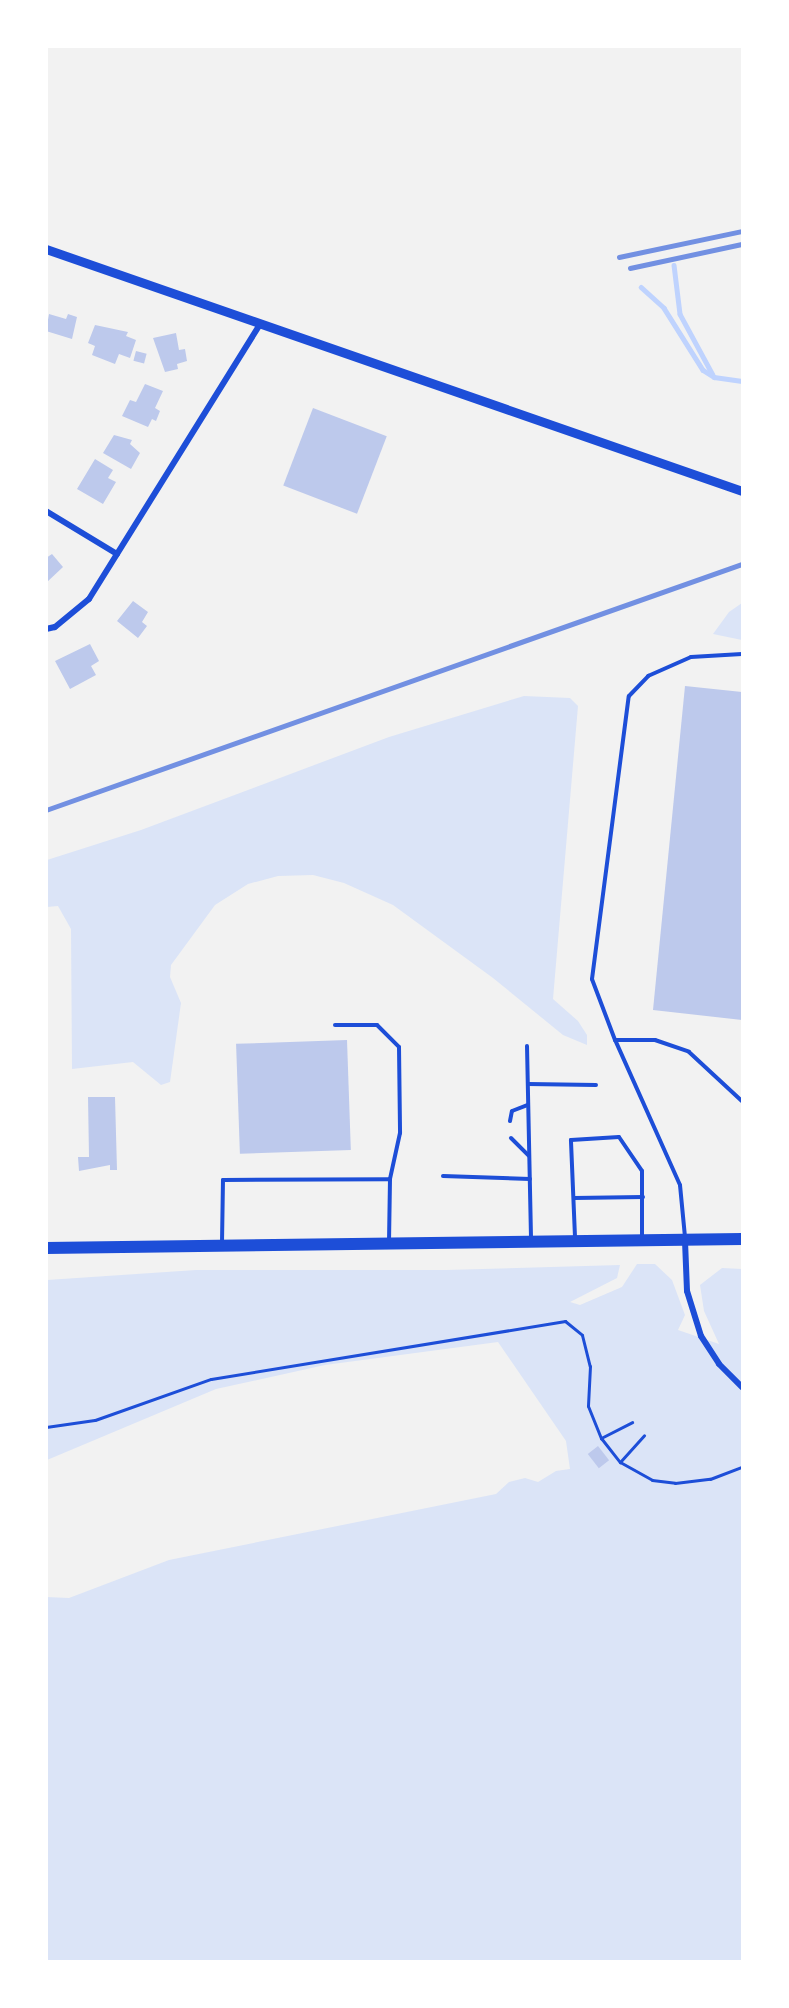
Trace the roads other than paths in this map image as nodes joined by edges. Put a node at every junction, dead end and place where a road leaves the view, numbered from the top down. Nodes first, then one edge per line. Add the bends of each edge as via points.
1 (46, 249) edge
2 (261, 323) junction
3 (742, 491) edge
4 (46, 512) edge
5 (117, 554) junction
6 (46, 629) edge
7 (742, 654) edge
8 (335, 1025) dead end
9 (615, 1041) junction
10 (527, 1046) dead end
11 (528, 1084) junction
12 (596, 1085) dead end
13 (742, 1101) edge
14 (528, 1105) junction
15 (510, 1121) dead end
16 (511, 1138) dead end
17 (529, 1156) junction
18 (443, 1176) dead end
19 (390, 1179) junction
20 (530, 1179) junction
21 (643, 1197) junction
22 (574, 1198) junction
23 (742, 1239) edge
24 (642, 1241) junction
25 (685, 1241) junction
26 (575, 1242) junction
27 (531, 1243) junction
28 (389, 1245) junction
29 (222, 1246) junction
30 (46, 1248) edge
31 (742, 1387) edge

1 - 2 street
2 - 3 street
2 - 5 street
4 - 5 street
5 - 6 street via 89,599 55,627
7 - 9 lane via 692,657 648,676 628,696 592,979
8 - 19 lane via 377,1025 399,1047 400,1133
9 - 13 lane via 655,1040 689,1052
9 - 25 lane via 680,1185
10 - 11 lane
11 - 12 lane
11 - 14 lane
14 - 15 lane via 512,1111
14 - 17 lane
16 - 17 lane
17 - 20 lane
18 - 20 lane
19 - 28 lane
19 - 29 lane via 223,1180
20 - 27 lane
21 - 22 lane
21 - 22 lane via 642,1171 619,1137 572,1140
21 - 24 lane
22 - 26 lane
23 - 25 main road
24 - 25 main road
24 - 26 main road
25 - 31 street via 687,1291 701,1336 719,1364
26 - 27 main road
27 - 28 main road
28 - 29 main road
29 - 30 main road

